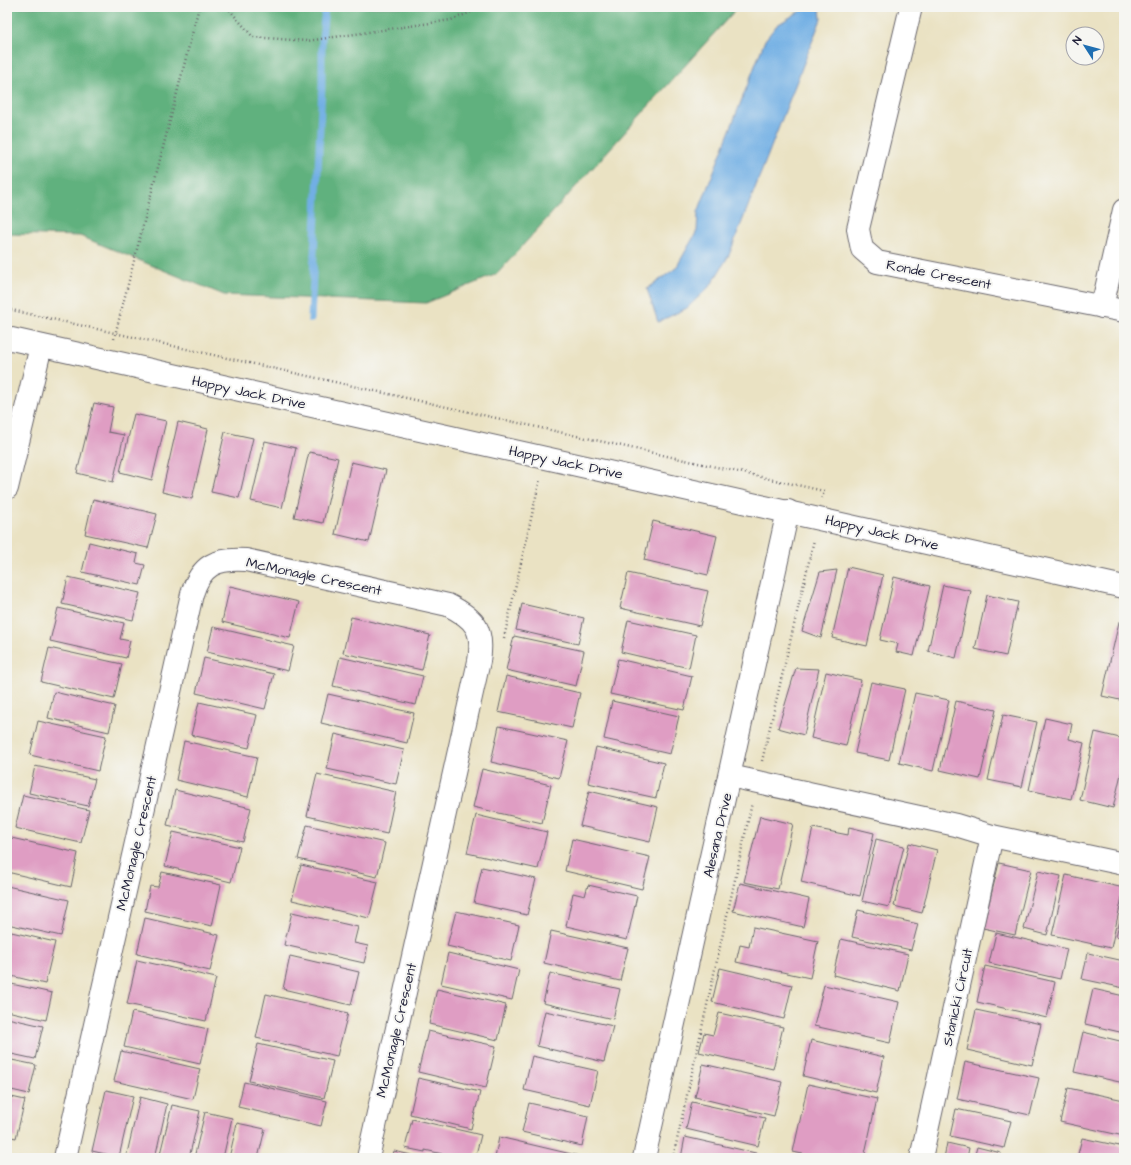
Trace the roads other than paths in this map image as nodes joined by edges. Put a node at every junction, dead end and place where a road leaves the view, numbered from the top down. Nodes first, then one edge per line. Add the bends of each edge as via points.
1 (911, 7) edge
2 (1124, 210) edge
3 (1102, 307) junction
4 (1124, 311) edge
5 (7, 338) edge
6 (41, 346) junction
7 (7, 488) edge
8 (788, 511) junction
9 (1124, 587) edge
10 (730, 776) junction
11 (992, 836) junction
12 (1124, 864) edge
13 (65, 1158) edge
14 (368, 1158) edge
15 (644, 1158) edge
16 (921, 1158) edge

1 - 3 street, Ronde Crescent via 858,229 862,249 877,262
2 - 3 street
3 - 4 street, Ronde Crescent
5 - 6 street, Happy Jack Drive
6 - 7 street
6 - 8 street, Happy Jack Drive
8 - 9 street, Happy Jack Drive
8 - 10 street, Alesana Drive
10 - 11 street via 956,825
10 - 15 street, Alesana Drive
11 - 12 street
11 - 16 street, Stanicki Circuit
13 - 14 street, McMonagle Crescent via 192,594 206,568 228,559 246,560 448,605 473,621 480,633 479,661

